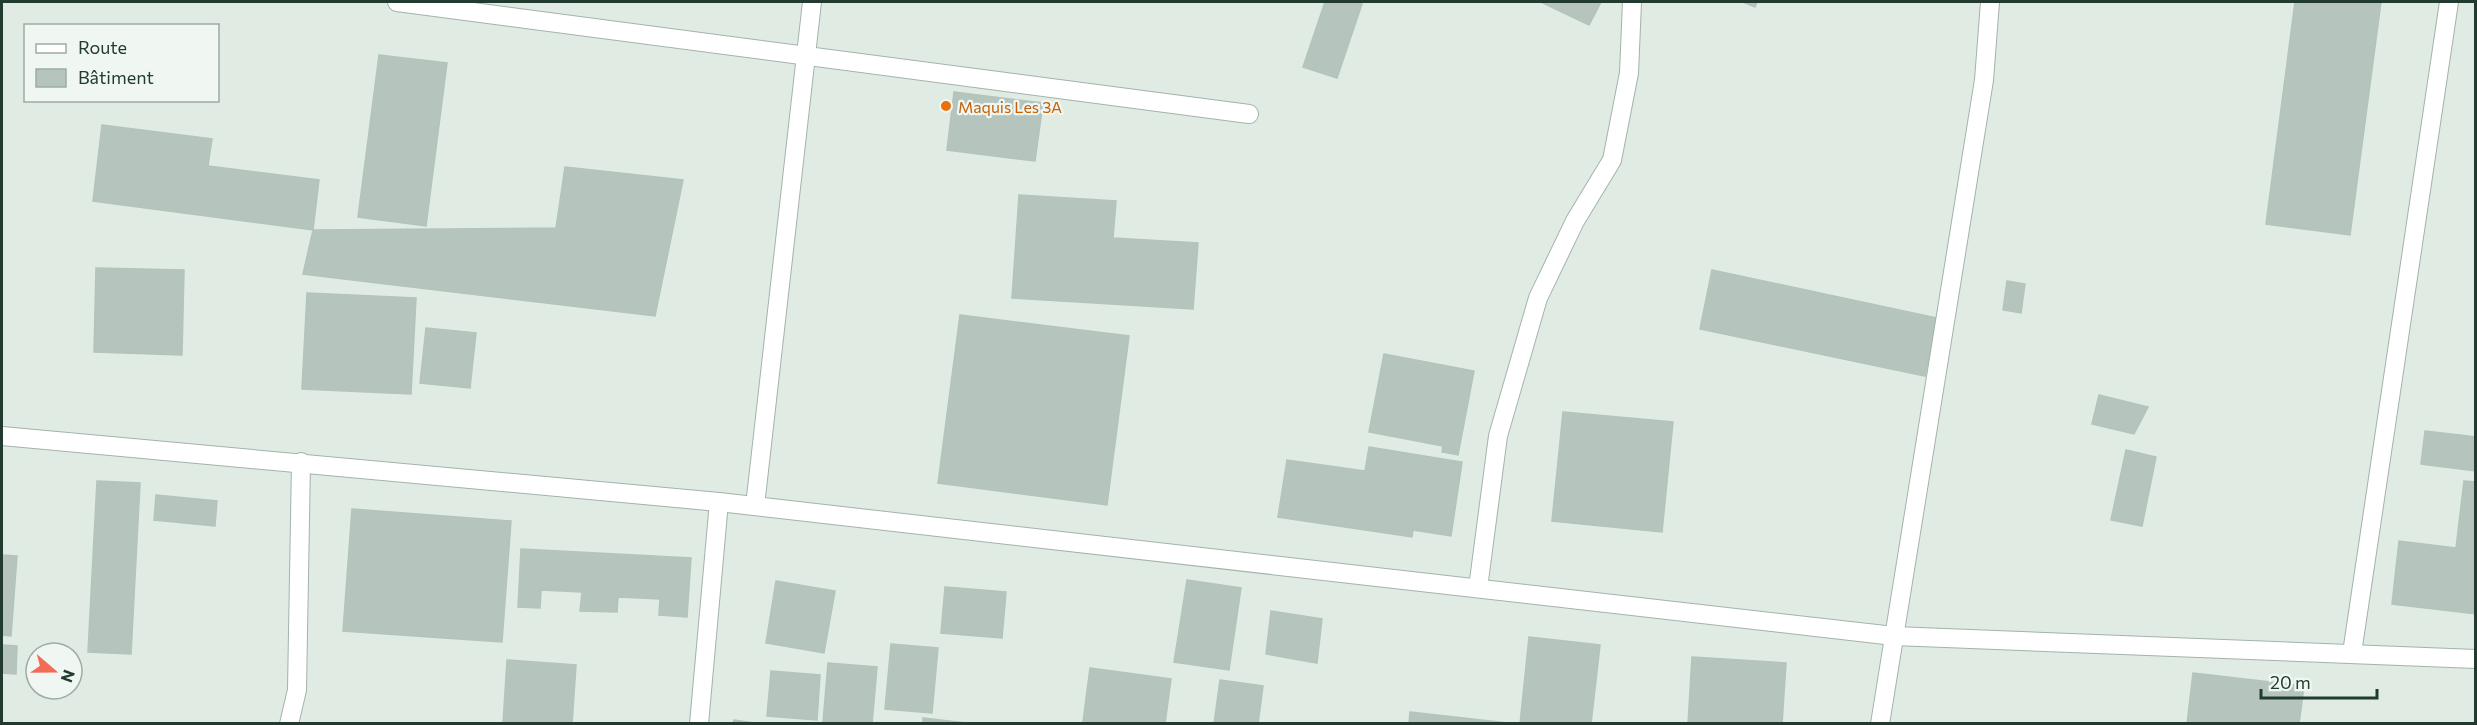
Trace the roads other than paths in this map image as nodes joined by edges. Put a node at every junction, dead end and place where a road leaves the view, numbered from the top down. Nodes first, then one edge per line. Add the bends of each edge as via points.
1 (397, 2) edge
2 (812, 2) edge
3 (1632, 2) edge
4 (1990, 2) edge
5 (2449, 2) edge
6 (805, 57) junction
7 (1249, 114) dead end
8 (2, 436) edge
9 (301, 462) junction
10 (719, 502) junction
11 (755, 506) junction
12 (1478, 588) junction
13 (1894, 636) junction
14 (2352, 653) junction
15 (2475, 659) edge
16 (289, 723) edge
17 (699, 723) edge
18 (1880, 723) edge

1 - 6 street
2 - 6 street
3 - 12 street via 1629,73 1611,160 1575,221 1538,298 1498,436
4 - 13 street via 1984,80
5 - 14 street
6 - 7 street
6 - 11 street
8 - 9 street
9 - 10 street
9 - 16 street via 297,690
10 - 11 street
10 - 17 street
11 - 12 street
12 - 13 street
13 - 14 street
13 - 18 street
14 - 15 street

